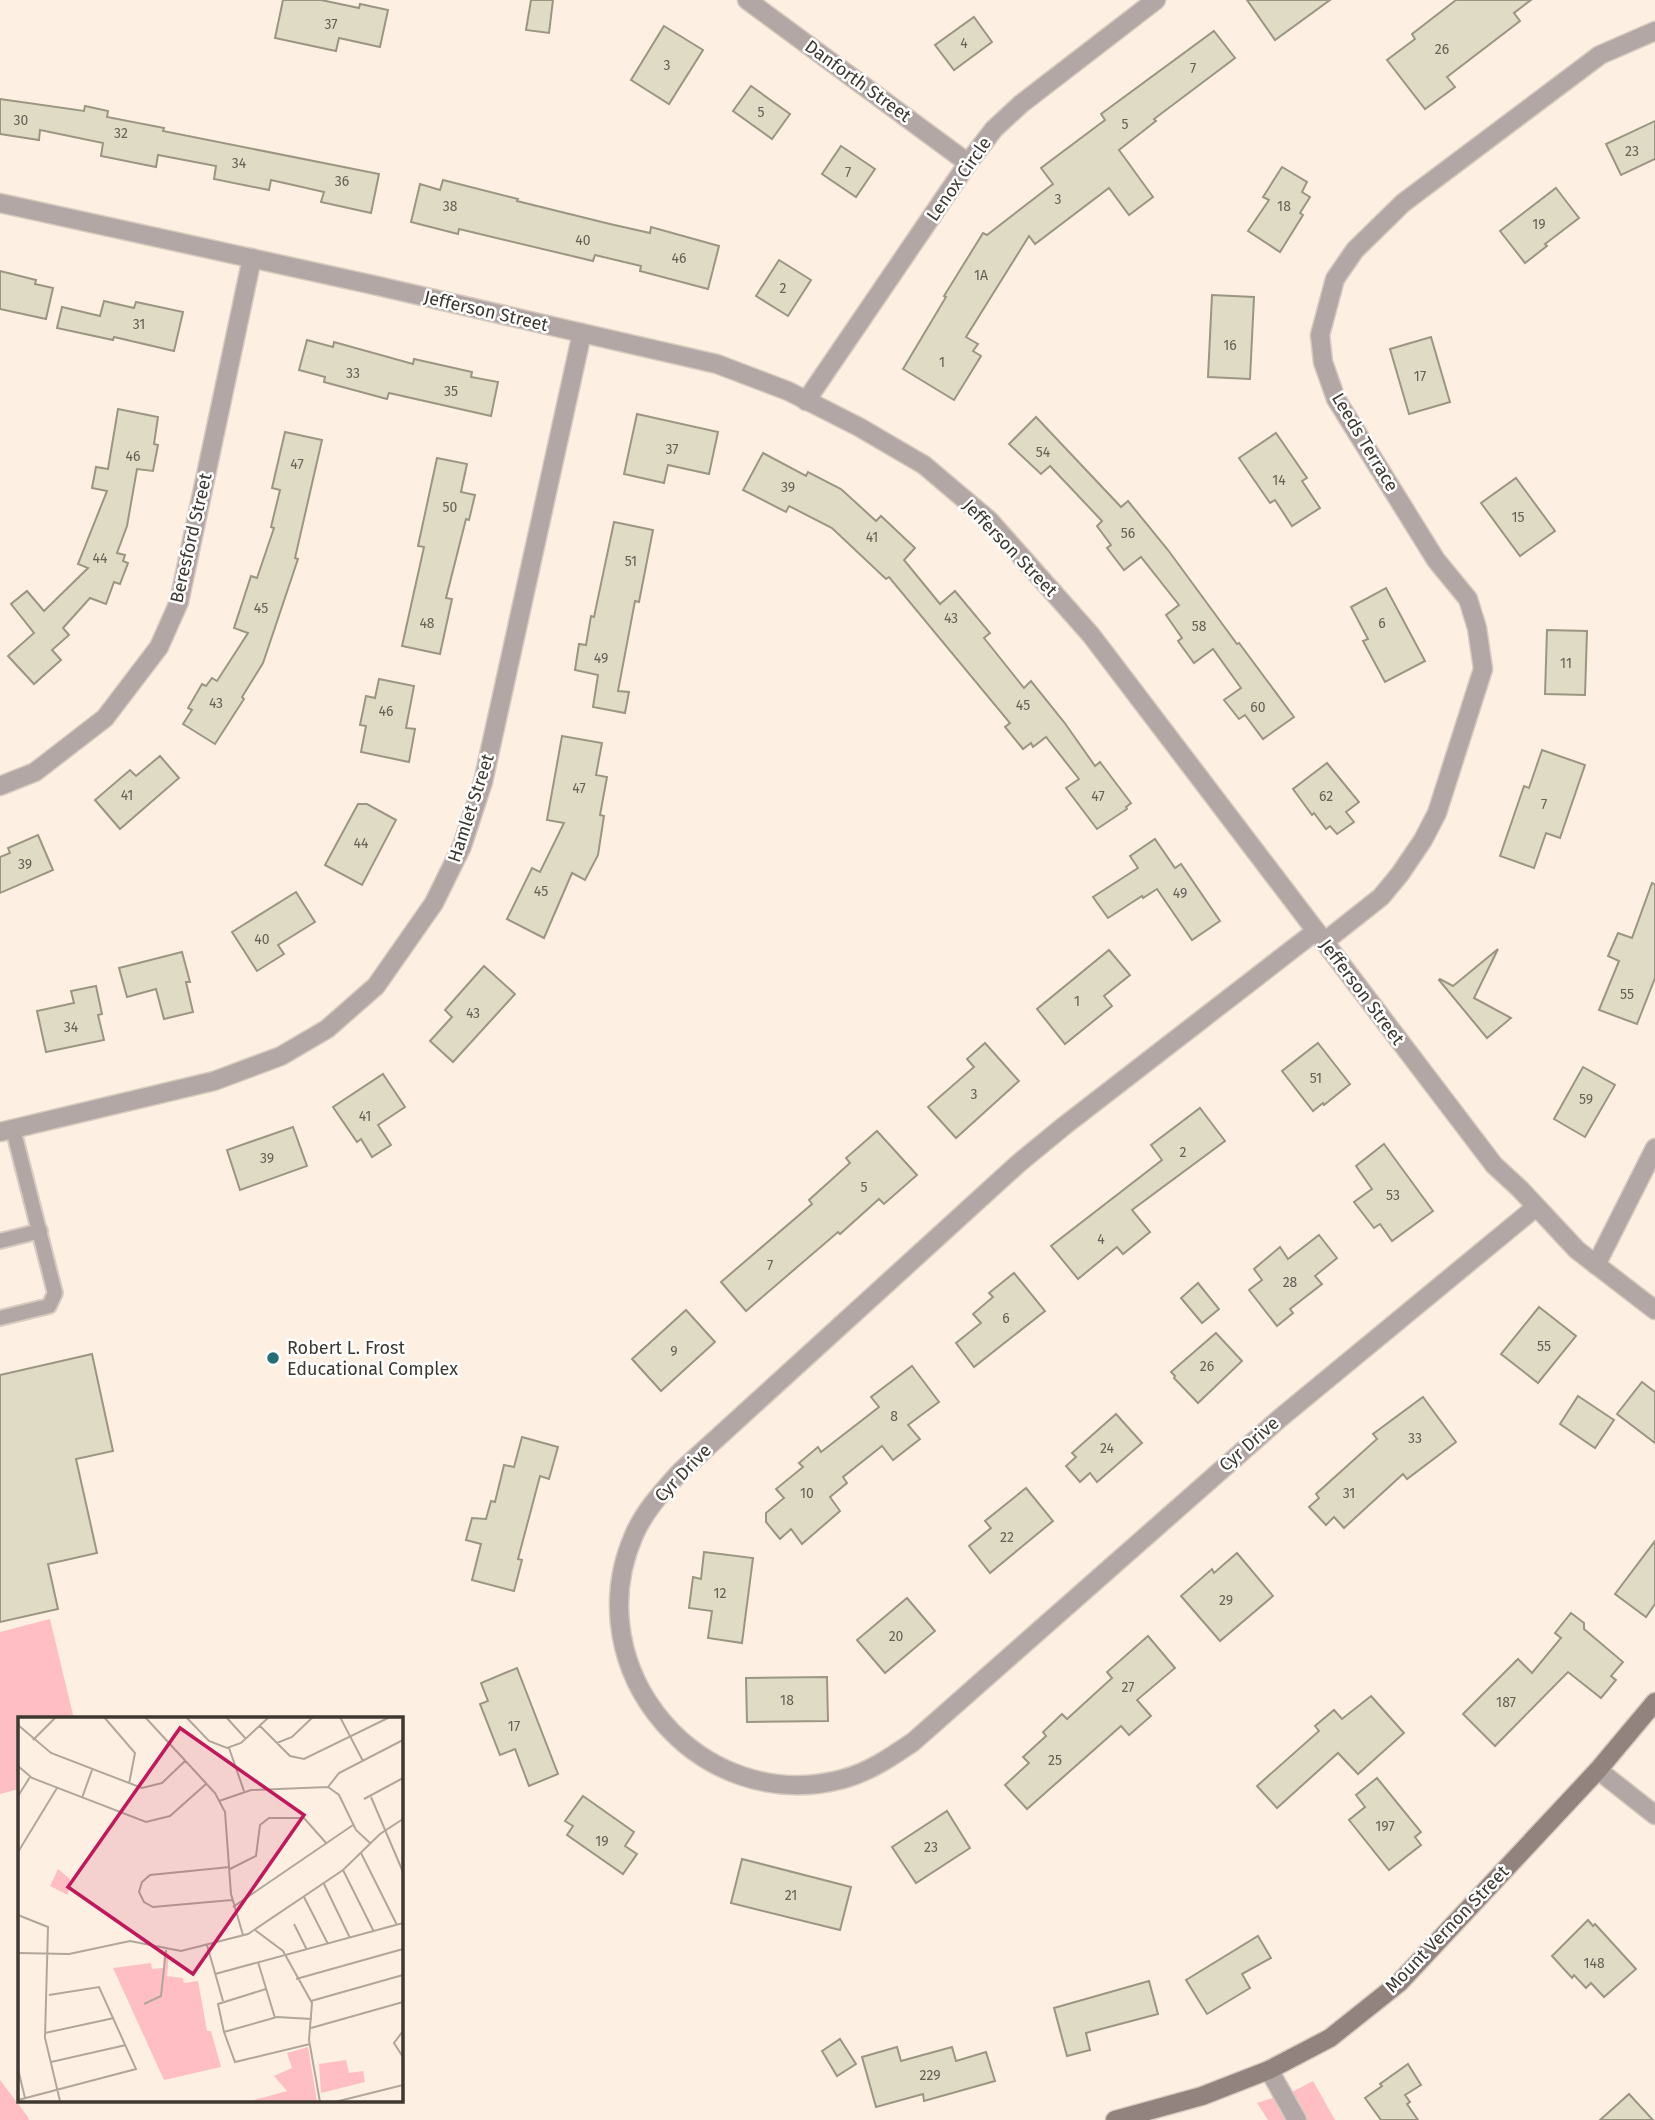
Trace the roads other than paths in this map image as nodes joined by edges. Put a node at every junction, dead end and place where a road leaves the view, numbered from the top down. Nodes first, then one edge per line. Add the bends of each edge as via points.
1 (747, 0) edge
2 (1156, 0) edge
3 (1655, 30) edge
4 (968, 163) junction
5 (0, 203) edge
6 (251, 258) junction
7 (582, 333) junction
8 (806, 401) junction
9 (0, 786) edge
10 (1320, 936) junction
11 (7, 1130) edge
12 (1655, 1148) edge
13 (1536, 1207) junction
14 (40, 1231) junction
15 (0, 1241) edge
16 (1595, 1265) junction
17 (1655, 1310) edge
18 (0, 1318) edge
19 (1655, 1702) edge
20 (1598, 1770) junction
21 (1655, 1815) edge
22 (1269, 2070) junction
23 (1115, 2120) edge
24 (1297, 2120) edge

1 - 4 street, Danforth Street
2 - 4 street, Lenox Circle via 1021,104
3 - 10 street, Leeds Terrace via 1600,55 1403,203 1355,250 1335,279 1320,335 1323,362 1336,399 1437,560 1468,599 1483,669 1437,813 1423,841 1381,897
4 - 8 street, Lenox Circle
5 - 6 street, Jefferson Street
6 - 7 street, Jefferson Street
6 - 9 street, Beresford Street via 179,602 159,647 105,718 35,772
7 - 8 street, Jefferson Street via 717,364
7 - 11 street, Hamlet Street via 483,782 462,846 435,903 376,986 327,1029 281,1056 215,1081
8 - 10 street, Jefferson Street via 924,465 989,520 1091,635
10 - 13 street, Jefferson Street via 1494,1165
10 - 13 street, Cyr Drive via 1019,1163 654,1500 634,1535 622,1573 619,1613 629,1665 661,1723 691,1750 726,1770 764,1781 803,1784 843,1779 880,1764 913,1742 1279,1419
11 - 14 lane
12 - 16 street
13 - 16 street, Jefferson Street
14 - 15 lane
14 - 18 lane via 55,1293 49,1306
16 - 17 street, Jefferson Street
19 - 20 main road, Mount Vernon Street
20 - 21 street
20 - 22 main road, Mount Vernon Street via 1399,1983 1330,2038
22 - 23 main road, Mount Vernon Street via 1202,2096
22 - 24 street

